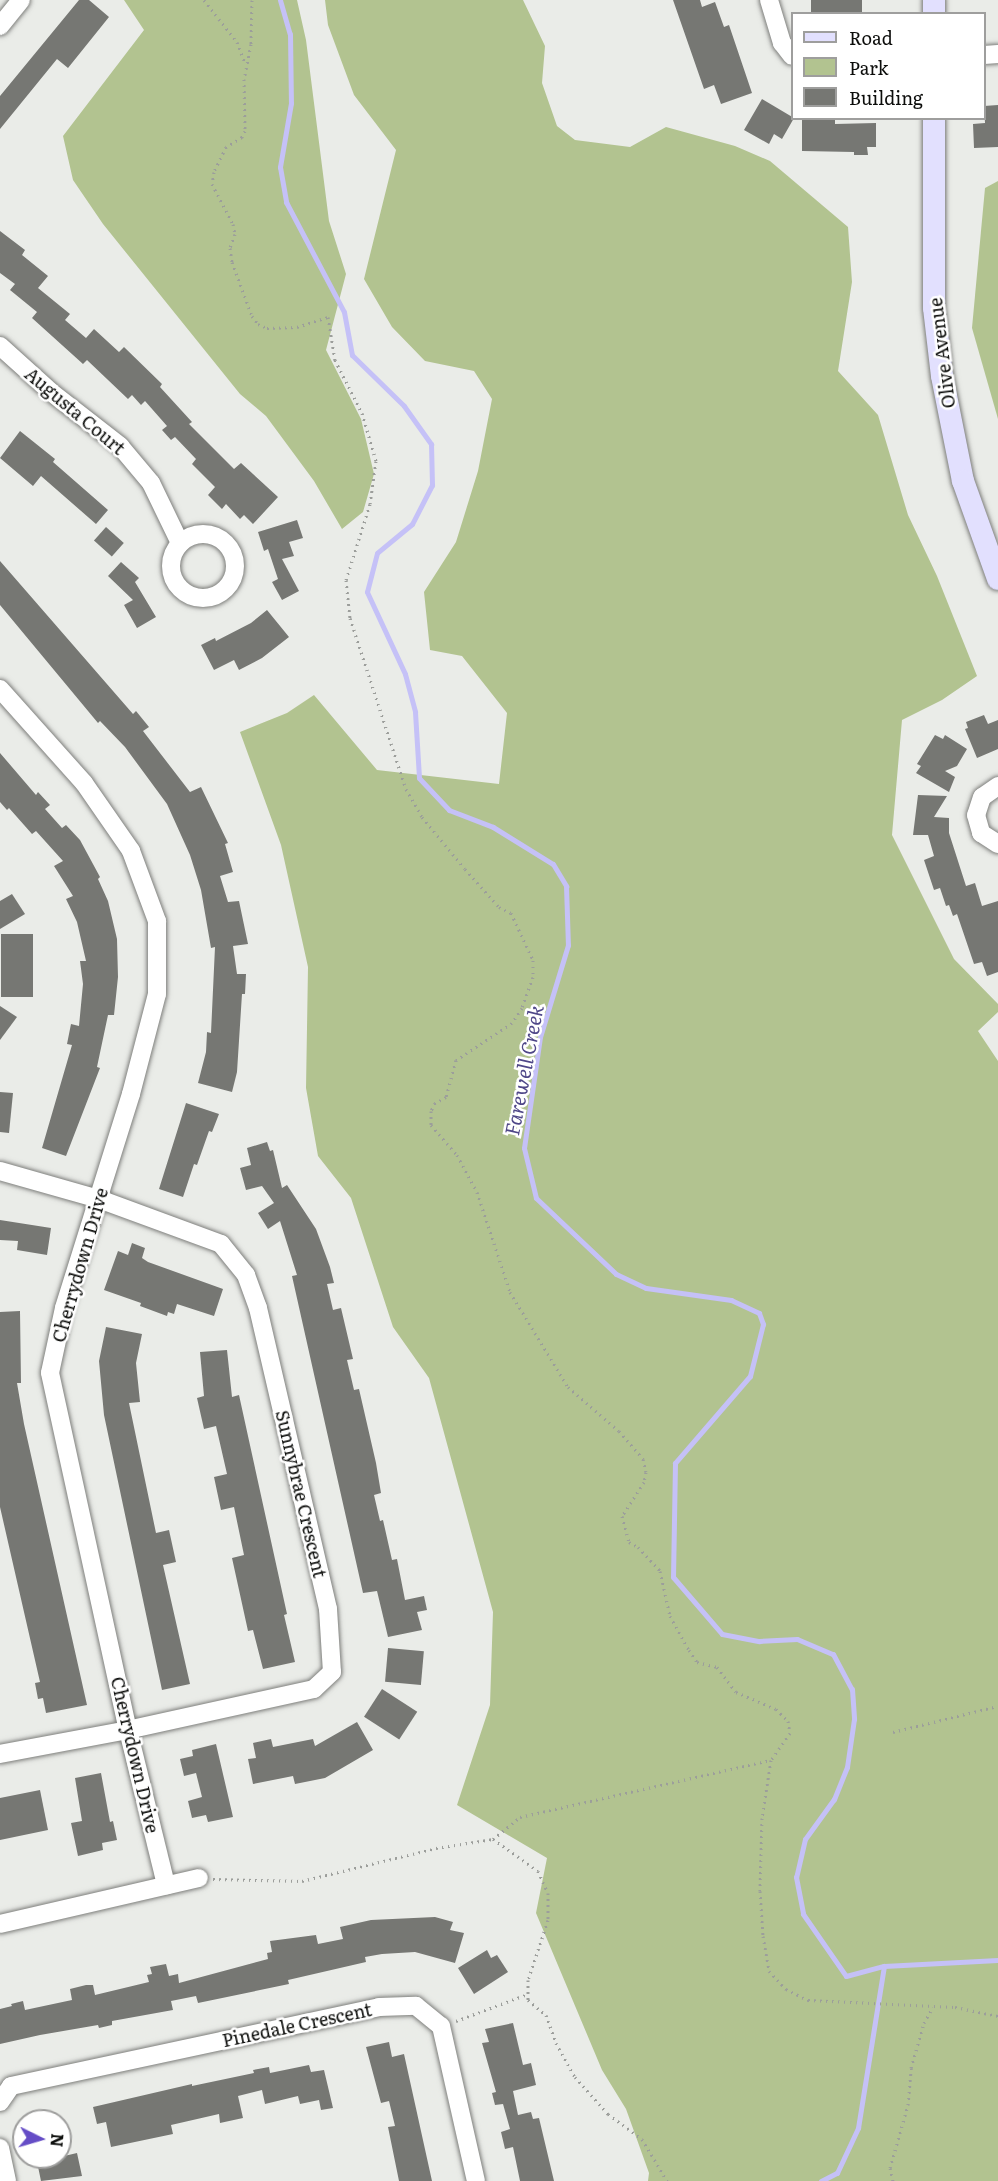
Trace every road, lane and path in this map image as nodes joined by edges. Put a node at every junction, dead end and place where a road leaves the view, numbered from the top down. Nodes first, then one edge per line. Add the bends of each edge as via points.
1 (21, 0) edge
2 (204, 0) edge
3 (252, 0) edge
4 (769, 0) edge
5 (0, 26) edge
6 (791, 55) edge
7 (245, 64) junction
8 (934, 120) edge
9 (0, 346) edge
10 (180, 543) dead end
11 (998, 579) edge
12 (0, 689) edge
13 (998, 786) edge
14 (998, 844) edge
15 (0, 1171) edge
16 (99, 1199) junction
17 (998, 1706) edge
18 (128, 1730) junction
19 (893, 1732) dead end
20 (0, 1754) edge
21 (771, 1760) junction
22 (493, 1839) junction
23 (199, 1878) joint
24 (166, 1885) junction
25 (0, 1924) edge
26 (528, 1994) junction
27 (933, 2007) junction
28 (998, 2016) edge
29 (461, 2019) dead end
30 (441, 2026) junction
31 (0, 2102) edge
32 (0, 2148) edge
33 (7, 2181) edge
34 (476, 2181) edge
35 (667, 2181) edge
36 (893, 2181) edge

1 - 5 street
2 - 7 path via 237,42
3 - 7 path via 251,44
4 - 6 street via 782,43
7 - 21 path via 245,131 226,147 212,184 233,224 235,234 230,248 236,276 258,324 267,328 297,327 328,317 335,360 362,412 376,461 370,504 346,580 350,618 406,789 422,817 465,869 499,907 511,913 533,960 533,977 522,1008 512,1023 456,1060 446,1097 435,1103 431,1112 431,1125 457,1155 477,1192 510,1292 568,1387 619,1431 643,1459 644,1482 622,1516 629,1542 660,1571 670,1616 689,1650 697,1662 717,1667 736,1692 776,1709 788,1721 790,1733
8 - 11 main road, Olive Avenue via 934,308 942,376 963,481
9 - 10 street, Augusta Court via 120,446 151,483
12 - 16 street, Cherrydown Drive via 84,783 131,851 157,921 157,994
13 - 14 street via 981,797 976,815 981,833
15 - 16 street
16 - 18 street, Cherrydown Drive via 64,1308 50,1373
16 - 18 street, Sunnybrae Crescent via 221,1244 246,1275 258,1308 328,1609 333,1672 314,1689
17 - 19 path
18 - 20 street
18 - 24 street, Cherrydown Drive
21 - 22 path via 520,1817
21 - 27 path via 762,1818 760,1891 769,1971 786,1989 808,2000
22 - 23 path via 436,1848 302,1881
22 - 26 path via 538,1871 548,1893 548,1920 528,1980
23 - 24 street
24 - 25 street
26 - 30 path
26 - 35 path via 528,2000 546,2015 575,2077 608,2114 642,2139
27 - 28 path via 955,2007
27 - 36 path via 924,2023 912,2068 908,2105 891,2168
29 - 30 path
30 - 31 street, Pinedale Crescent via 416,2006 379,2007 10,2086
30 - 34 street
32 - 33 street

